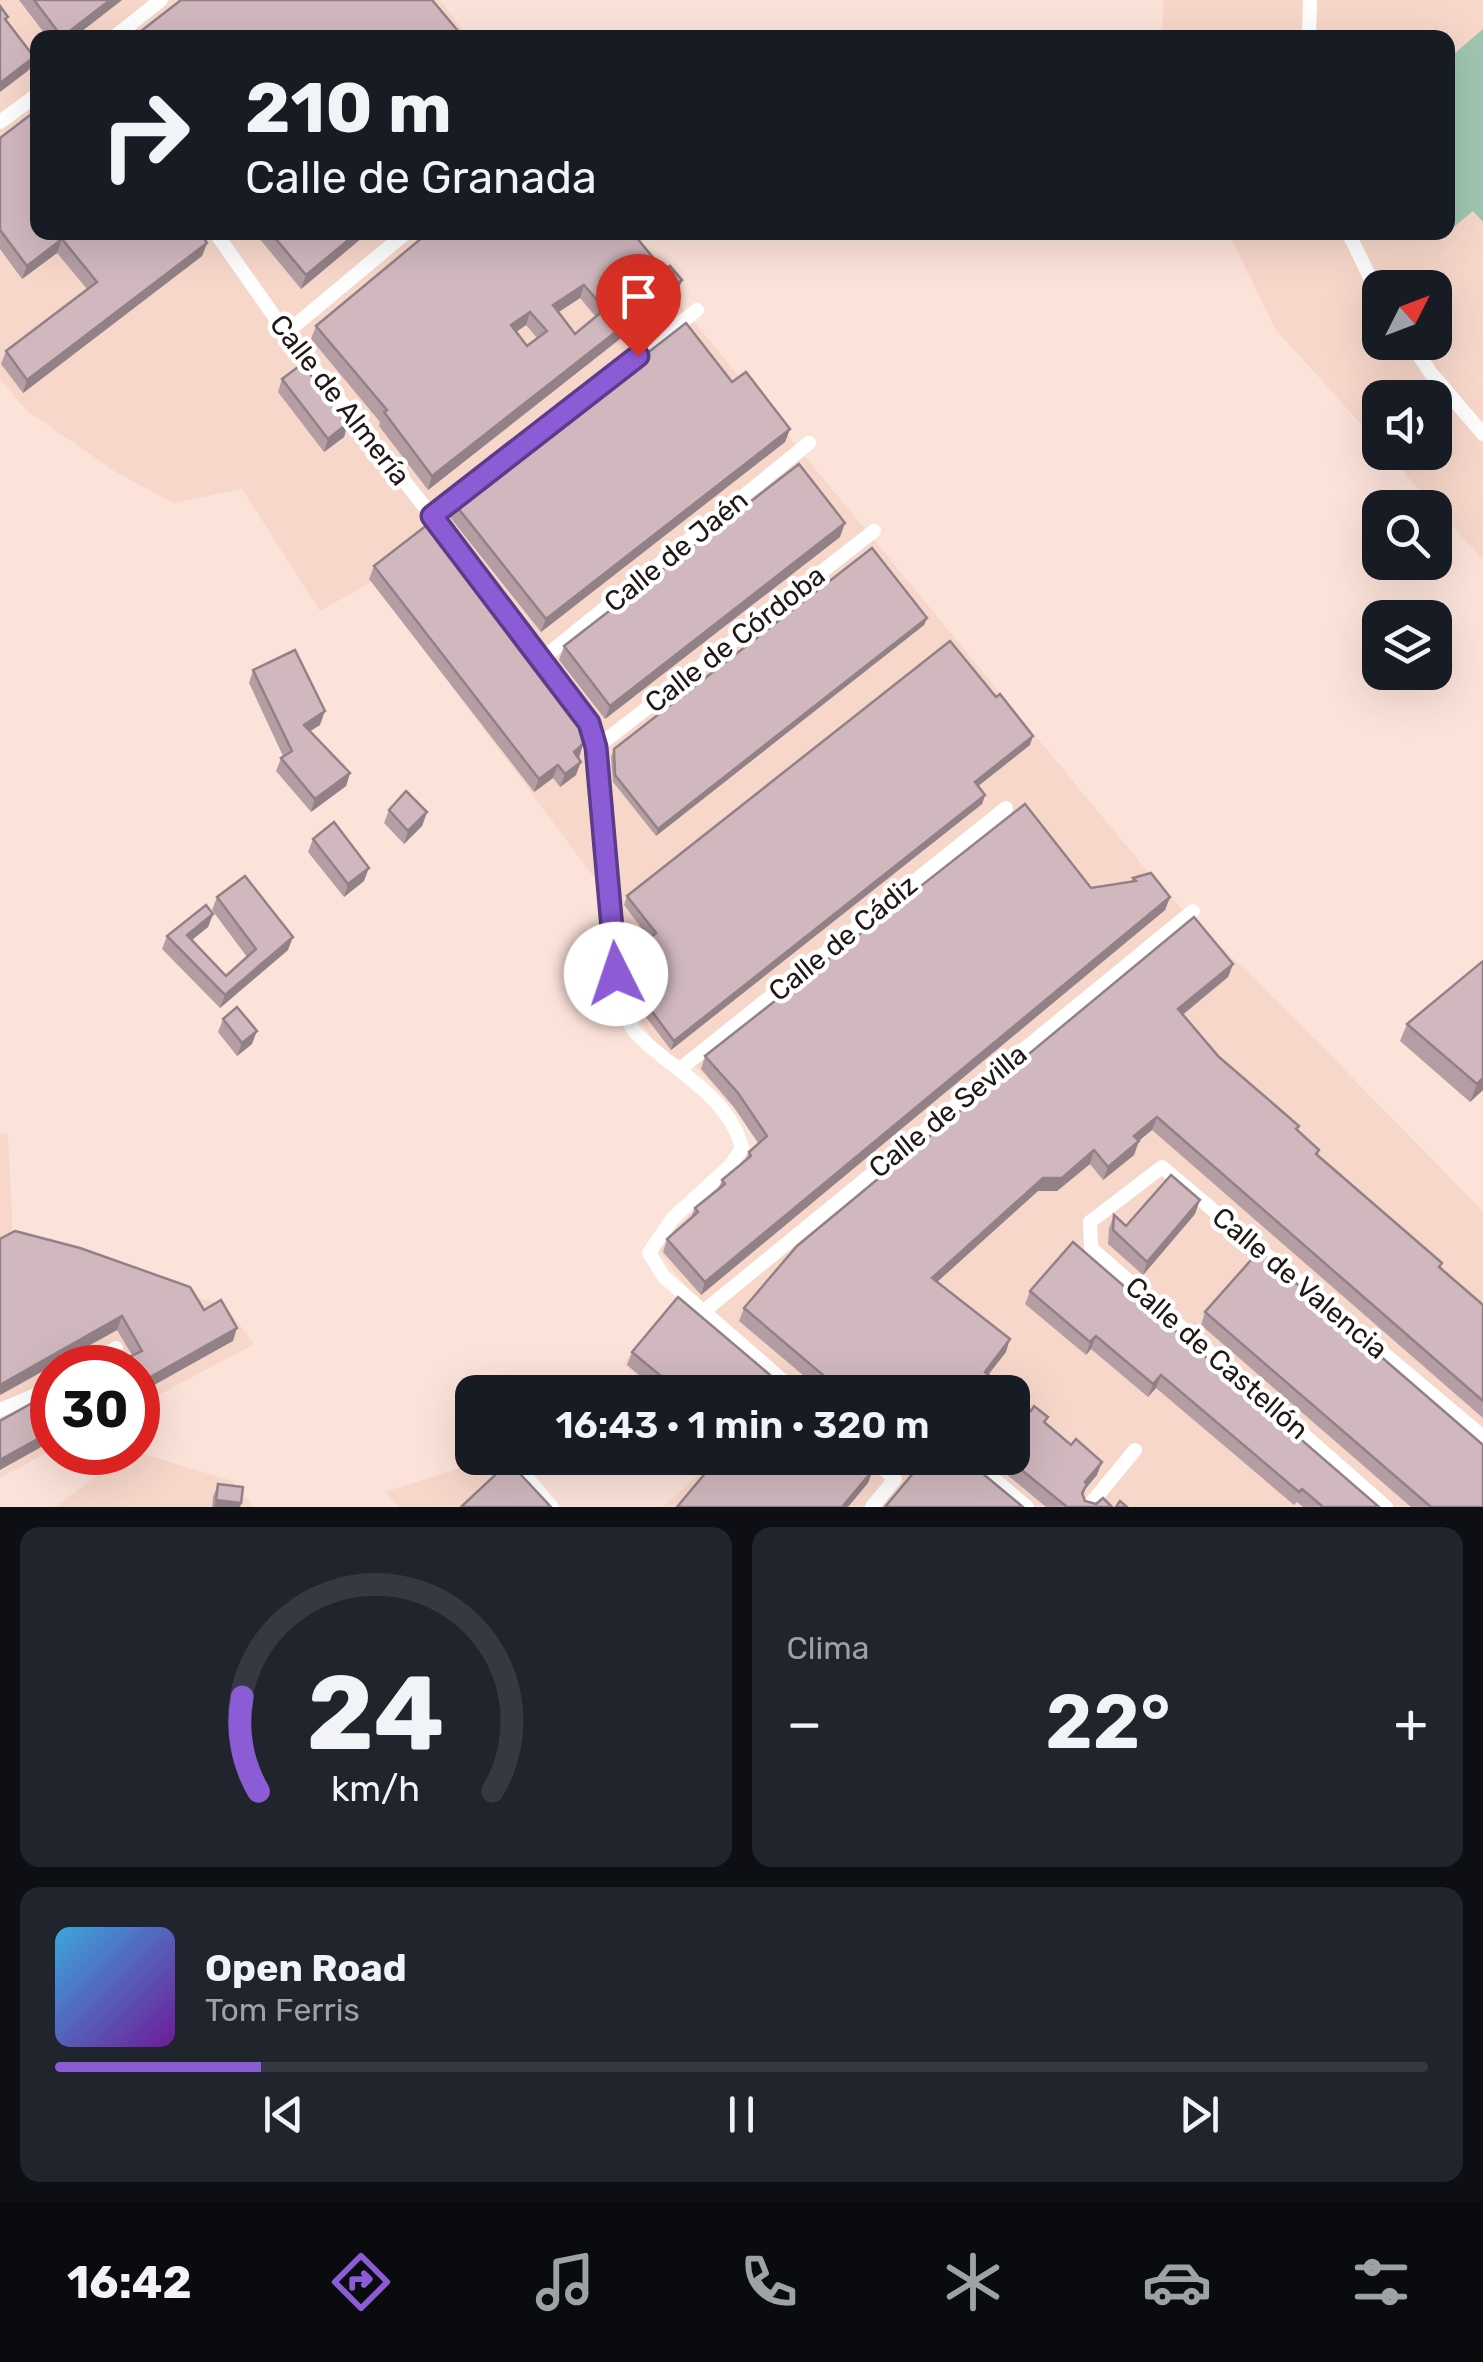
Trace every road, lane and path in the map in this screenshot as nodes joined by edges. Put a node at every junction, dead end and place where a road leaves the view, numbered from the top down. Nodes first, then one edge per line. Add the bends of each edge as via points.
1 (161, 0) edge
2 (1310, 0) edge
3 (123, 30) edge
4 (1309, 30) edge
5 (30, 100) edge
6 (0, 122) edge
7 (221, 240) edge
8 (396, 240) edge
9 (1352, 240) edge
10 (1366, 270) edge
11 (698, 310) dead end
12 (286, 333) junction
13 (1422, 360) edge
14 (1483, 434) edge
15 (809, 443) dead end
16 (432, 516) junction
17 (874, 530) dead end
18 (542, 659) junction
19 (596, 747) junction
20 (1006, 808) dead end
21 (1193, 911) dead end
22 (680, 1068) junction
23 (1115, 1203) joint
24 (703, 1312) junction
25 (776, 1375) edge
26 (30, 1397) edge
27 (0, 1410) edge
28 (1483, 1436) edge
29 (1135, 1450) dead end
30 (525, 1475) edge
31 (891, 1475) edge
32 (989, 1475) edge
33 (552, 1507) edge
34 (872, 1507) edge
35 (1027, 1507) edge
36 (1088, 1507) edge
37 (1386, 1507) edge

1 - 3 street
2 - 4 street
5 - 6 street
7 - 12 street, Calle de Almería
8 - 12 street
9 - 10 street
11 - 16 street
12 - 16 street, Calle de Almería
13 - 14 street
15 - 18 street, Calle de Jaén
16 - 18 street, Calle de Almería
17 - 19 street, Calle de Córdoba
18 - 19 street, Calle de Almería via 589,723
19 - 22 street, Calle de Almería via 619,998 634,1031
20 - 22 street, Calle de Cádiz
21 - 24 street, Calle de Sevilla
22 - 24 street, Calle de Almería via 727,1115 742,1148 649,1252
23 - 28 street, Calle de Valencia via 1162,1168
23 - 37 street, Calle de Castellón via 1090,1222 1092,1248
24 - 25 street, Calle de Almería
26 - 27 street
29 - 36 street
30 - 33 street
31 - 34 street
32 - 35 street

